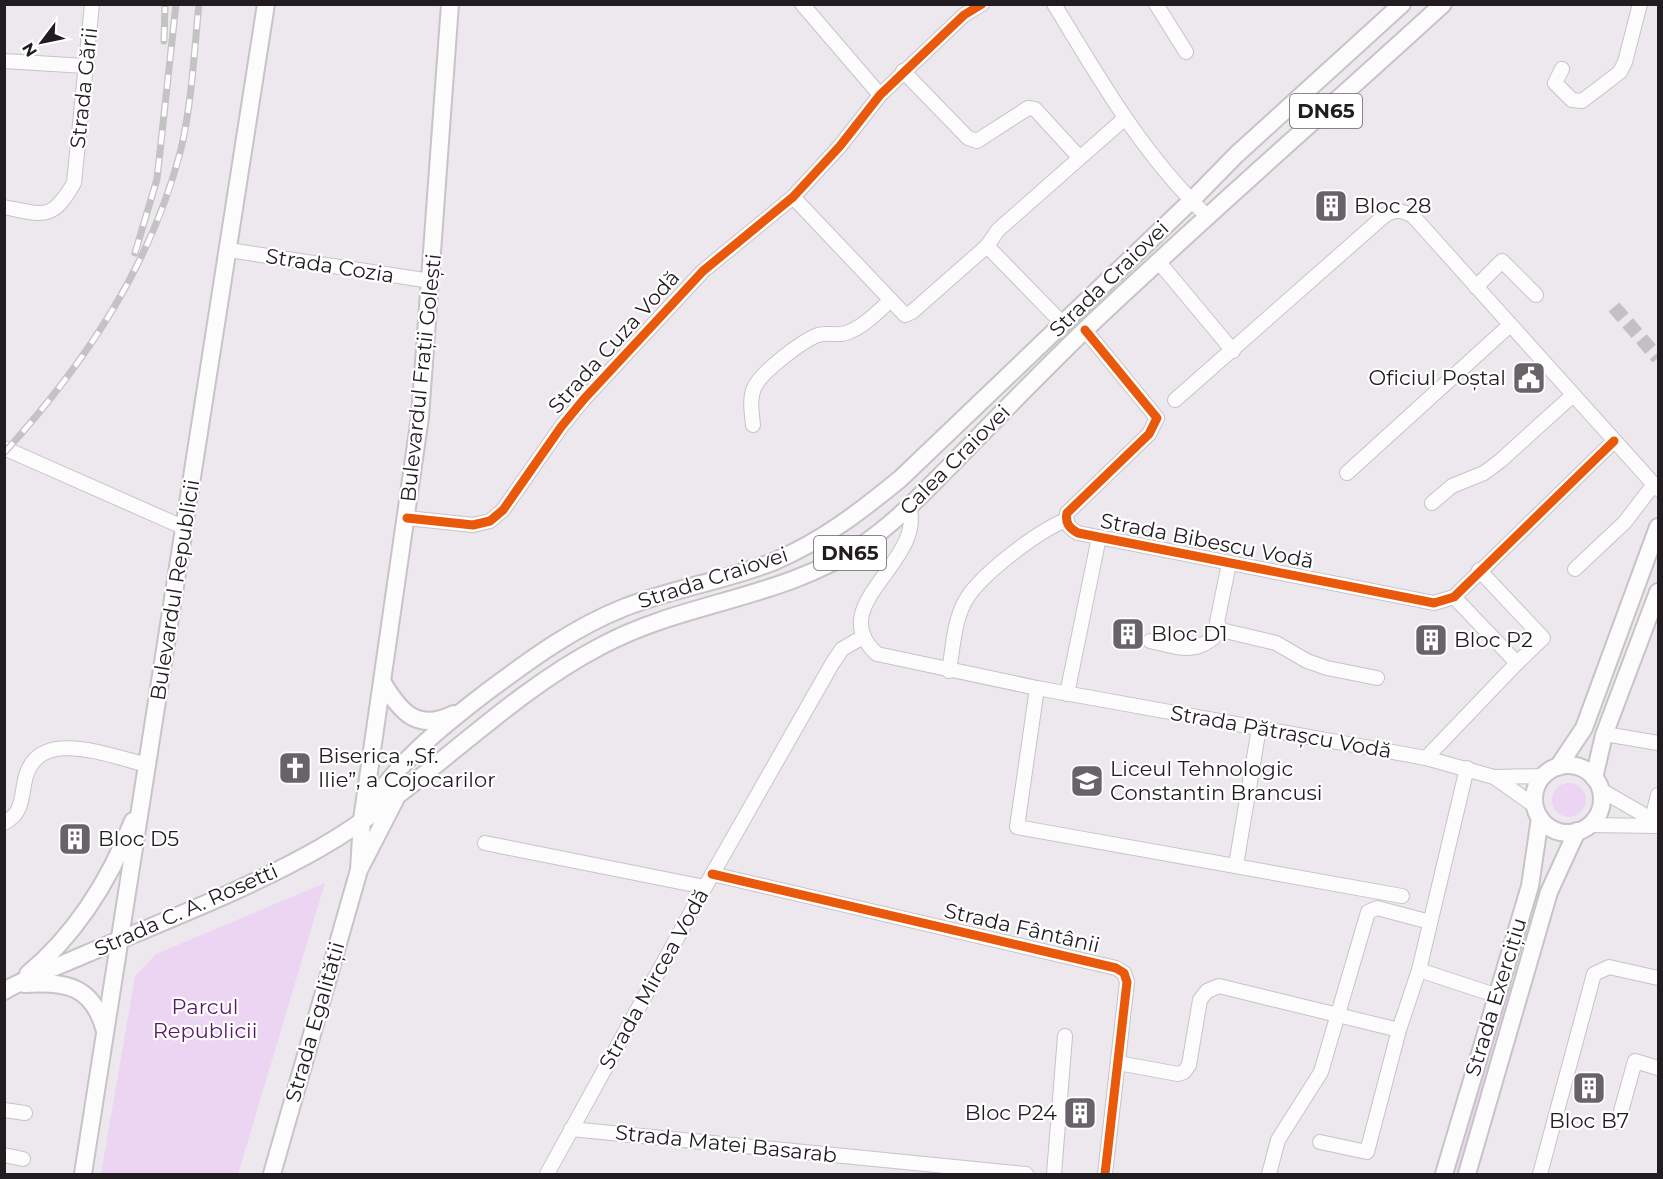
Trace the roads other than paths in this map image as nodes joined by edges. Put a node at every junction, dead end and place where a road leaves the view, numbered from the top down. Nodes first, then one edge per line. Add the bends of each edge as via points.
1 (92, 4) edge
2 (266, 4) edge
3 (450, 4) edge
4 (802, 4) edge
5 (982, 4) edge
6 (1054, 4) edge
7 (1156, 4) edge
8 (1402, 4) edge
9 (1443, 4) edge
10 (1640, 4) edge
11 (1186, 52) dead end
12 (4, 61) edge
13 (85, 66) junction
14 (1562, 69) dead end
15 (903, 71) junction
16 (880, 95) junction
17 (1124, 119) junction
18 (1079, 157) junction
19 (793, 197) junction
20 (1191, 201) junction
21 (4, 207) edge
22 (1208, 217) junction
23 (987, 246) junction
24 (229, 250) junction
25 (1158, 261) junction
26 (431, 281) junction
27 (1476, 287) junction
28 (1536, 296) dead end
29 (891, 300) junction
30 (1062, 323) junction
31 (1510, 325) junction
32 (1085, 330) junction
33 (1233, 351) junction
34 (1573, 395) junction
35 (1175, 400) dead end
36 (753, 425) dead end
37 (1614, 441) junction
38 (4, 448) edge
39 (1347, 473) dead end
40 (1656, 487) edge
41 (1432, 503) dead end
42 (909, 507) junction
43 (407, 518) junction
44 (1066, 520) junction
45 (1659, 527) edge
46 (185, 528) junction
47 (1100, 537) junction
48 (1229, 564) junction
49 (1575, 569) dead end
50 (1479, 570) junction
51 (1659, 592) edge
52 (1454, 597) junction
53 (1221, 630) junction
54 (863, 637) junction
55 (1150, 641) dead end
56 (1517, 663) junction
57 (949, 670) junction
58 (1377, 678) dead end
59 (383, 683) junction
60 (1037, 688) junction
61 (1066, 693) junction
62 (468, 706) junction
63 (1259, 728) junction
64 (1605, 734) junction
65 (1659, 743) edge
66 (1426, 758) junction
67 (148, 765) junction
68 (1558, 767) junction
69 (1467, 768) junction
70 (1543, 776) junction
71 (1494, 777) junction
72 (1597, 784) junction
73 (144, 795) junction
74 (1659, 795) edge
75 (396, 798) junction
76 (1538, 812) junction
77 (362, 820) junction
78 (1656, 822) edge
79 (4, 823) edge
80 (1583, 828) junction
81 (485, 843) dead end
82 (1236, 865) junction
83 (359, 870) junction
84 (712, 874) junction
85 (705, 887) junction
86 (1401, 896) dead end
87 (1430, 922) junction
88 (121, 939) junction
89 (1419, 970) junction
90 (1659, 978) edge
91 (9, 988) edge
92 (1495, 995) junction
93 (1339, 1015) junction
94 (1399, 1030) junction
95 (106, 1033) junction
96 (1065, 1036) dead end
97 (1118, 1064) junction
98 (1659, 1068) edge
99 (4, 1110) edge
100 (25, 1113) dead end
101 (1618, 1122) dead end
102 (570, 1129) junction
103 (1320, 1142) dead end
104 (4, 1155) edge
105 (23, 1159) dead end
106 (551, 1171) edge
107 (985, 1173) edge
108 (83, 1174) edge
109 (272, 1174) edge
110 (1026, 1174) edge
111 (1054, 1174) edge
112 (1105, 1174) edge
113 (1269, 1174) edge
114 (1444, 1174) edge
115 (1467, 1174) edge
116 (1540, 1174) edge

1 - 13 street, Strada Gării
2 - 24 main road, Bulevardul Republicii
3 - 26 main road, Bulevardul Frații Golești
4 - 16 street
5 - 15 street, Strada Cuza Vodă via 964,15
6 - 17 street
7 - 11 street
8 - 20 main road, DN65 via 1236,154
9 - 22 main road, Calea Craiovei / DN65
10 - 14 street via 1620,72 1582,101 1572,100 1555,83
12 - 13 street
13 - 21 street, Strada Gării via 74,183 61,204 41,214
15 - 16 street, Strada Cuza Vodă
15 - 18 street via 968,138 977,141 987,136 1028,108 1035,110
16 - 19 street, Strada Cuza Vodă
17 - 18 street
17 - 20 street
18 - 23 street via 998,230
19 - 29 street
19 - 43 street, Strada Cuza Vodă via 703,271 561,427 503,510 490,521 473,525
20 - 22 street
20 - 30 main road, Strada Craiovei / DN65
22 - 25 main road, Calea Craiovei / DN65
23 - 29 street via 912,312 905,315
23 - 30 street
24 - 26 street, Strada Cozia
24 - 46 main road, Bulevardul Republicii
25 - 32 main road, Calea Craiovei / DN65
25 - 33 street
26 - 43 main road, Bulevardul Frații Golești
27 - 28 street via 1502,261
27 - 31 street
27 - 33 street via 1413,216 1393,210
29 - 36 street via 864,324 845,334 819,334 768,371 754,387
30 - 62 main road, Strada Craiovei / DN65 via 900,479 821,538 775,561 654,596 593,621 540,652
31 - 34 street
31 - 39 street
32 - 42 main road, Calea Craiovei / DN65
32 - 44 street, Strada Bibescu Vodă via 1157,418 1149,434 1073,505
33 - 35 street
34 - 37 street
34 - 41 street via 1500,461 1484,473 1452,486
37 - 40 street
37 - 50 street
38 - 46 street
40 - 49 street
42 - 54 street via 913,519 910,536 861,614
42 - 75 main road, Calea Craiovei / DN65 via 870,540 821,570 785,585 637,630 596,649 500,714
43 - 59 main road, Bulevardul Frații Golești
44 - 47 street, Strada Bibescu Vodă via 1070,529 1078,533
44 - 57 street via 1047,527 967,598
45 - 68 main road via 1584,728
46 - 67 main road, Bulevardul Republicii
47 - 48 street, Strada Bibescu Vodă
47 - 61 street
48 - 52 street, Strada Bibescu Vodă via 1434,603
48 - 53 street via 1217,622
50 - 52 street
50 - 56 street via 1543,638
51 - 64 main road
52 - 56 street
53 - 55 street via 1203,646 1192,649
53 - 58 street via 1276,644 1327,668
54 - 57 street, Strada Pătrașcu Vodă via 878,654
54 - 84 street, Strada Mircea Vodă via 842,649 832,664
56 - 66 street
57 - 60 street, Strada Pătrașcu Vodă
59 - 62 main road via 402,710 422,721 445,718
59 - 77 main road, Bulevardul Frații Golești
60 - 61 street, Strada Pătrașcu Vodă
60 - 82 street via 1017,827
61 - 63 street, Strada Pătrașcu Vodă
62 - 77 main road, Strada Craiovei / DN65 via 395,772
63 - 66 street, Strada Pătrașcu Vodă
63 - 82 street
64 - 65 street
64 - 72 main road
66 - 69 street, Strada Pătrașcu Vodă
67 - 73 main road, Bulevardul Republicii
67 - 79 street via 76,748 53,749 38,755 28,765 21,808
68 - 70 main road
68 - 72 main road via 1578,767
69 - 71 street, Strada Pătrașcu Vodă
69 - 87 street
70 - 71 street
70 - 76 main road via 1534,795
71 - 76 street
72 - 78 street
72 - 80 main road via 1600,809
73 - 88 main road, Bulevardul Republicii
73 - 91 main road via 98,893 58,945
74 - 78 street
75 - 77 main road, Calea Craiovei / DN65
75 - 83 main road, DN65
76 - 80 main road via 1557,831
76 - 92 main road, Strada Exercițiu via 1530,886
77 - 83 main road, Bulevardul Frații Golești
77 - 88 main road, Strada C. A. Rosetti via 283,867
78 - 80 street
80 - 115 main road, Strada Exercițiu via 1549,892
81 - 85 street
82 - 86 street
83 - 109 main road, Strada Egalității
84 - 85 street, Strada Mircea Vodă
84 - 97 street, Strada Fântânii via 1116,968 1124,973 1126,982
85 - 102 street, Strada Mircea Vodă
87 - 89 street
87 - 93 street via 1377,908 1368,912
88 - 91 main road, Strada C. A. Rosetti
88 - 95 main road, Bulevardul Republicii
89 - 92 street
89 - 94 street
90 - 116 street via 1609,967 1594,974
91 - 95 main road via 40,983 77,989 94,1002
92 - 114 main road, Strada Exercițiu
93 - 94 street
93 - 97 street via 1219,986 1207,991 1200,1000 1189,1065 1184,1072
93 - 113 street via 1321,1072 1278,1140
94 - 103 street via 1367,1152
95 - 108 main road, Bulevardul Republicii
96 - 111 street
97 - 112 street, Strada Fântânii
98 - 101 street via 1635,1061
99 - 100 street
102 - 106 street, Strada Mircea Vodă
102 - 107 street, Strada Matei Basarab
104 - 105 street
107 - 110 street, Strada Matei Basarab

